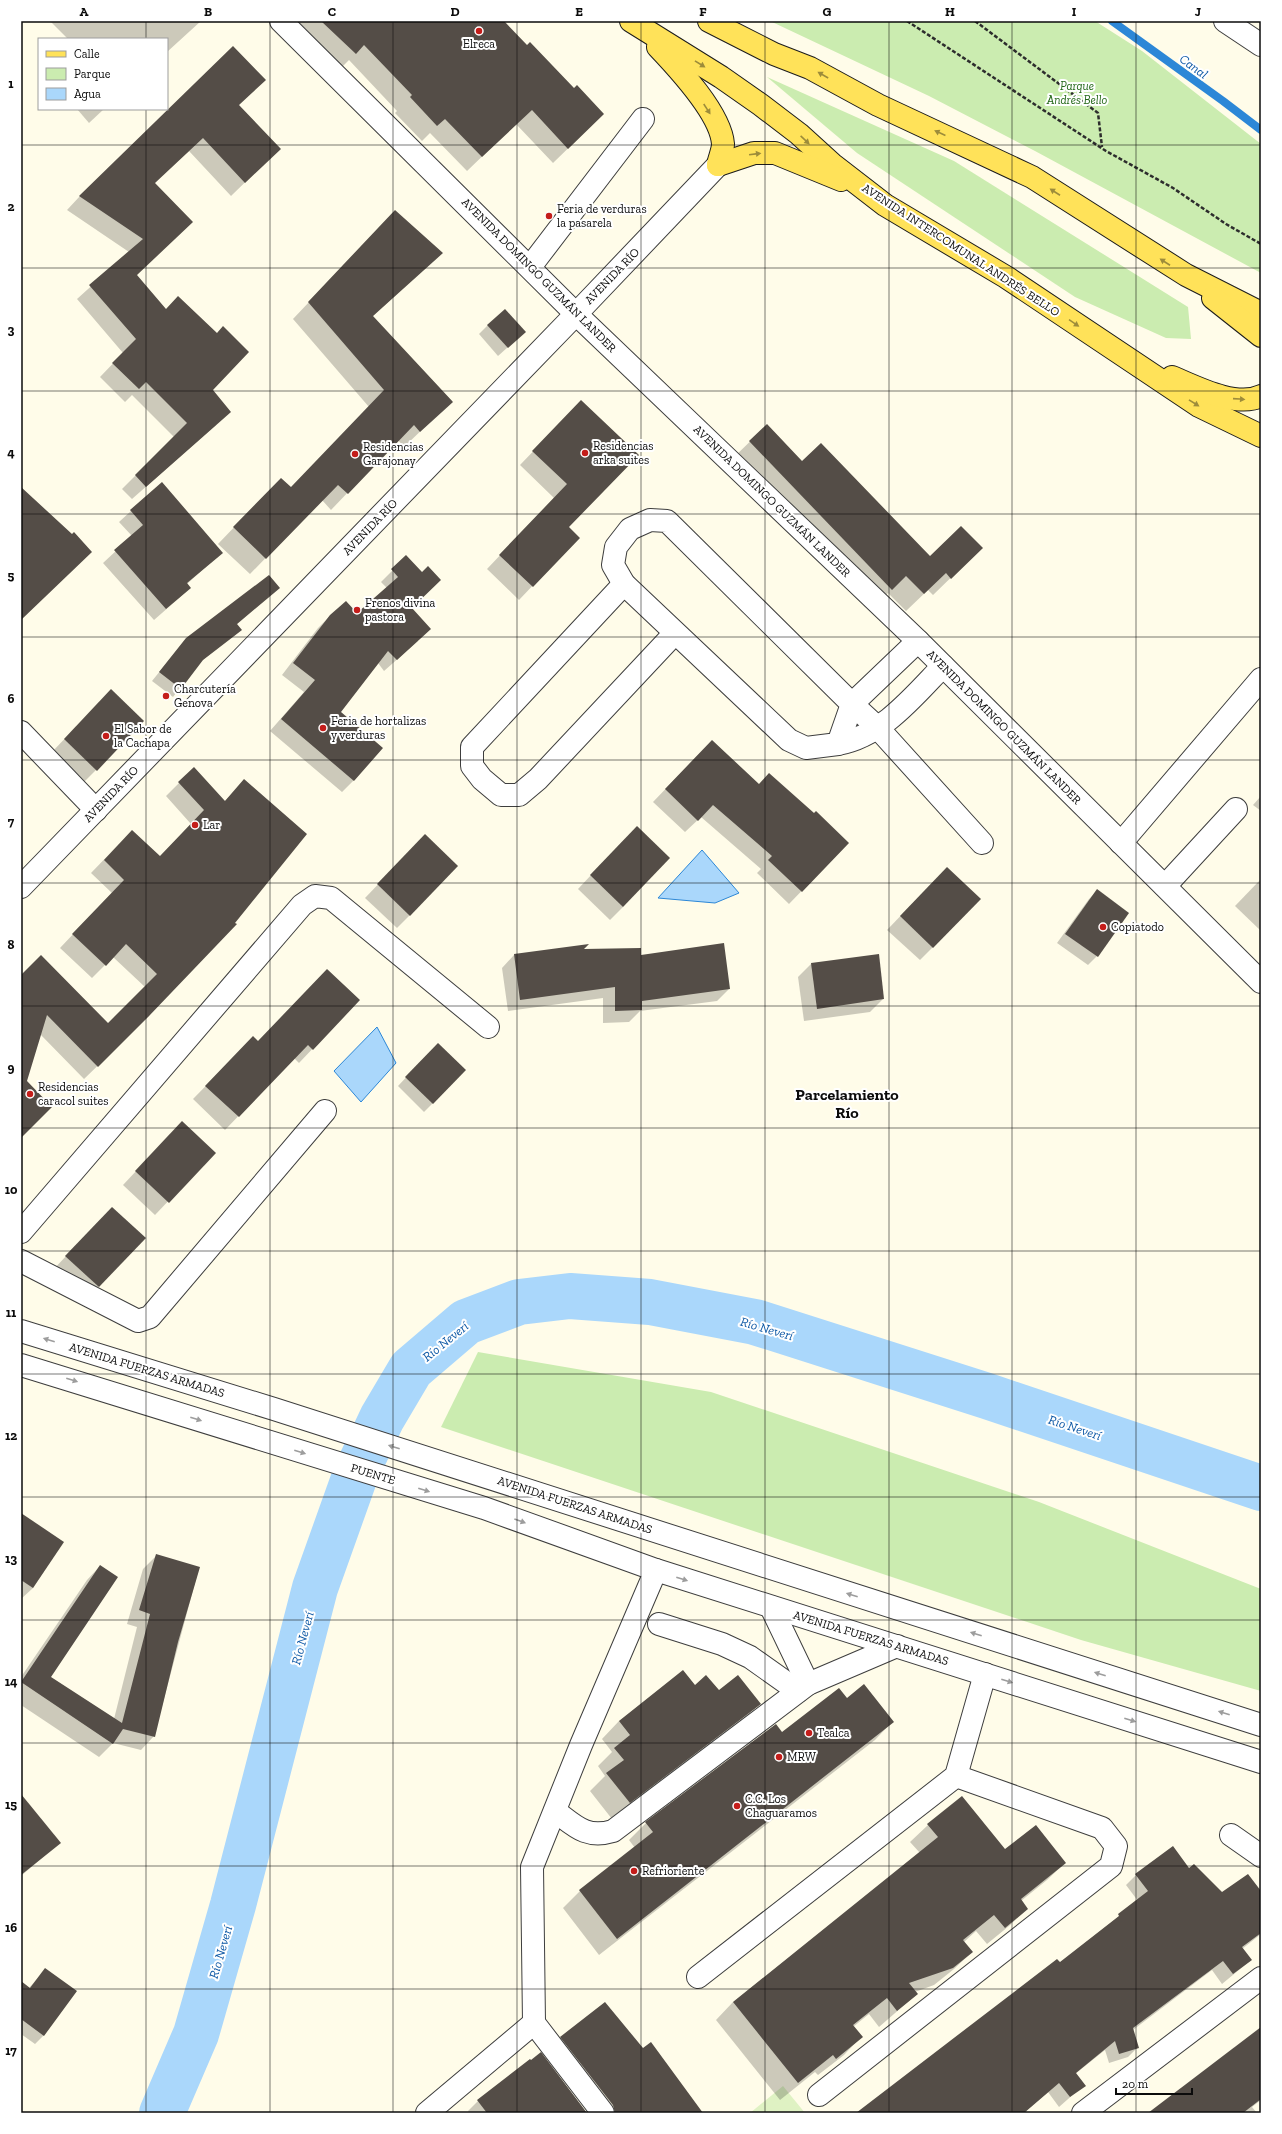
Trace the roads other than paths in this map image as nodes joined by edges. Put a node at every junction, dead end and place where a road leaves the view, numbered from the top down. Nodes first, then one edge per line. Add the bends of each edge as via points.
1 (281, 21) edge
2 (709, 21) edge
3 (1225, 21) edge
4 (635, 23) edge
5 (1261, 45) edge
6 (643, 119) dead end
7 (718, 165) junction
8 (854, 182) junction
9 (530, 267) junction
10 (1186, 276) junction
11 (1261, 299) edge
12 (1261, 313) edge
13 (576, 314) junction
14 (1261, 336) edge
15 (1125, 356) junction
16 (1261, 396) edge
17 (1261, 436) edge
18 (624, 584) junction
19 (675, 633) junction
20 (918, 641) junction
21 (943, 666) junction
22 (1261, 678) edge
23 (852, 704) junction
24 (877, 727) junction
25 (21, 732) edge
26 (838, 744) junction
27 (1236, 809) dead end
28 (96, 810) junction
29 (982, 843) dead end
30 (1121, 843) junction
31 (1165, 886) junction
32 (21, 887) edge
33 (1261, 982) edge
34 (488, 1027) dead end
35 (325, 1111) dead end
36 (21, 1232) edge
37 (21, 1260) edge
38 (21, 1331) edge
39 (21, 1365) edge
40 (484, 1508) joint
41 (656, 1570) junction
42 (771, 1607) junction
43 (659, 1624) dead end
44 (897, 1646) junction
45 (985, 1674) junction
46 (803, 1688) junction
47 (1261, 1725) edge
48 (1261, 1762) edge
49 (956, 1776) junction
50 (555, 1811) junction
51 (1231, 1835) dead end
52 (1261, 1856) edge
53 (698, 1977) dead end
54 (1261, 1978) edge
55 (534, 2023) junction
56 (819, 2095) dead end
57 (427, 2113) edge
58 (602, 2113) edge
59 (1083, 2113) edge

1 - 9 street, AVENIDA DOMINGO GUZMÁN LANDER
10 -> 2 main road via 1032,177 878,105 810,68 767,51
3 - 5 street
4 -> 7 main road via 684,74 717,124 723,145
4 -> 8 main road, AVENIDA INTERCOMUNAL ANDRÉS BELLO via 761,105 800,134
6 - 9 street
7 -> 8 main road via 754,153 775,153 835,178
7 - 13 street, AVENIDA RÍO
8 -> 15 main road, AVENIDA INTERCOMUNAL ANDRÉS BELLO via 885,205 1006,277
9 - 13 street, AVENIDA DOMINGO GUZMÁN LANDER
10 - 11 main road via 1208,274
10 - 12 main road
10 - 14 main road
13 - 20 street, AVENIDA DOMINGO GUZMÁN LANDER
13 - 28 street, AVENIDA RÍO
15 -> 16 main road via 1216,394 1238,400
15 -> 17 main road, AVENIDA INTERCOMUNAL ANDRÉS BELLO via 1199,406
18 - 19 street
18 - 19 street via 472,747 472,766 482,779 501,795 519,794 538,779
18 - 23 street via 613,565 616,547 630,529 650,520 667,521
19 - 26 street via 789,740 806,748
20 - 21 street, AVENIDA DOMINGO GUZMÁN LANDER
20 - 23 street
21 - 24 street via 902,709
21 - 30 street, AVENIDA DOMINGO GUZMÁN LANDER
22 - 30 street
23 - 24 street
23 - 26 street
24 - 26 street via 855,741
24 - 29 street
25 - 28 street
27 - 31 street
28 - 32 street, AVENIDA RÍO
30 - 31 street, AVENIDA DOMINGO GUZMÁN LANDER
31 - 33 street, AVENIDA DOMINGO GUZMÁN LANDER
34 - 36 street via 331,898 315,896 302,905
35 - 37 street via 150,1317 138,1321
47 -> 38 street, AVENIDA FUERZAS ARMADAS via 274,1409
39 -> 40 street, PUENTE
40 -> 41 street, AVENIDA FUERZAS ARMADAS
41 -> 42 street, AVENIDA FUERZAS ARMADAS
41 - 50 street
42 - 44 street, AVENIDA FUERZAS ARMADAS
42 - 46 street
43 - 46 street via 722,1644
44 - 45 street, AVENIDA FUERZAS ARMADAS
44 - 46 street
45 -> 48 street, AVENIDA FUERZAS ARMADAS
45 - 49 street
46 - 50 street via 613,1830 601,1834 581,1831
49 - 53 street
49 - 56 street via 1102,1828 1116,1846 1111,1866
50 - 55 street via 532,1867
51 - 52 street
54 - 59 street
55 - 57 street
55 - 58 street

